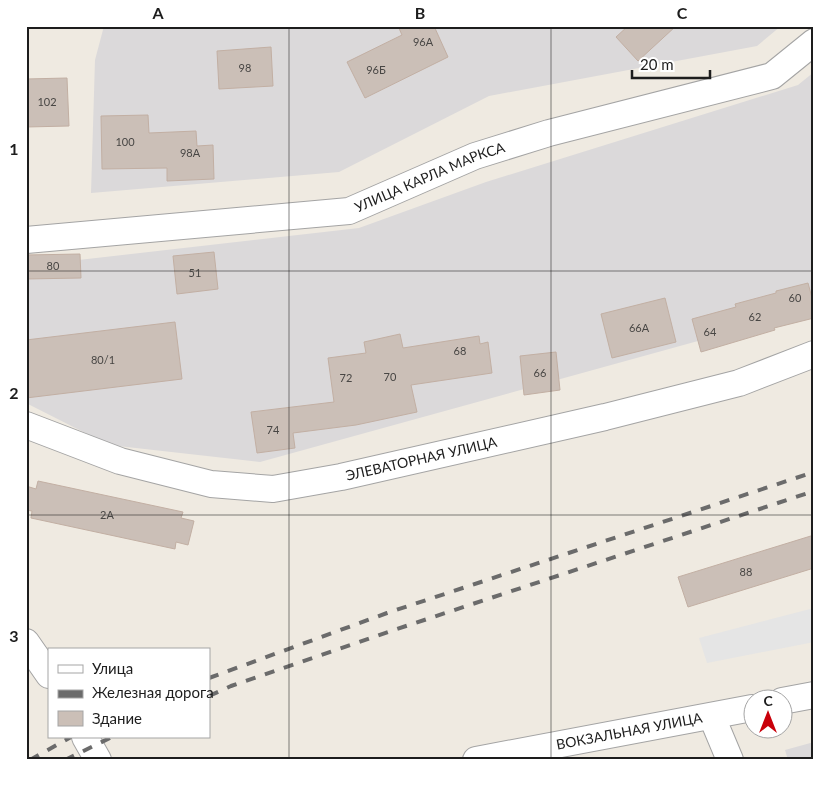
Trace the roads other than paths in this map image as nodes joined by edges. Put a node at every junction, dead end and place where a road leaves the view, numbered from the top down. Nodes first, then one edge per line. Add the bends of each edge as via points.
1 (814, 42) edge
2 (26, 240) edge
3 (814, 354) edge
4 (26, 425) edge
5 (26, 642) edge
6 (48, 674) edge
7 (814, 695) edge
8 (792, 700) edge
9 (742, 710) edge
10 (712, 717) junction
11 (86, 738) edge
12 (98, 760) edge
13 (476, 760) edge
14 (730, 760) edge

1 - 2 street, УЛИЦА КАРЛА МАРКСА via 772,76 549,133 475,156 349,211
3 - 4 street, ЭЛЕВАТОРНАЯ УЛИЦА via 739,383 605,417 341,477 274,488 211,484 129,463
5 - 6 street
7 - 8 street
9 - 10 street, ВОКЗАЛЬНАЯ УЛИЦА
10 - 13 street, ВОКЗАЛЬНАЯ УЛИЦА
10 - 14 street
11 - 12 street

